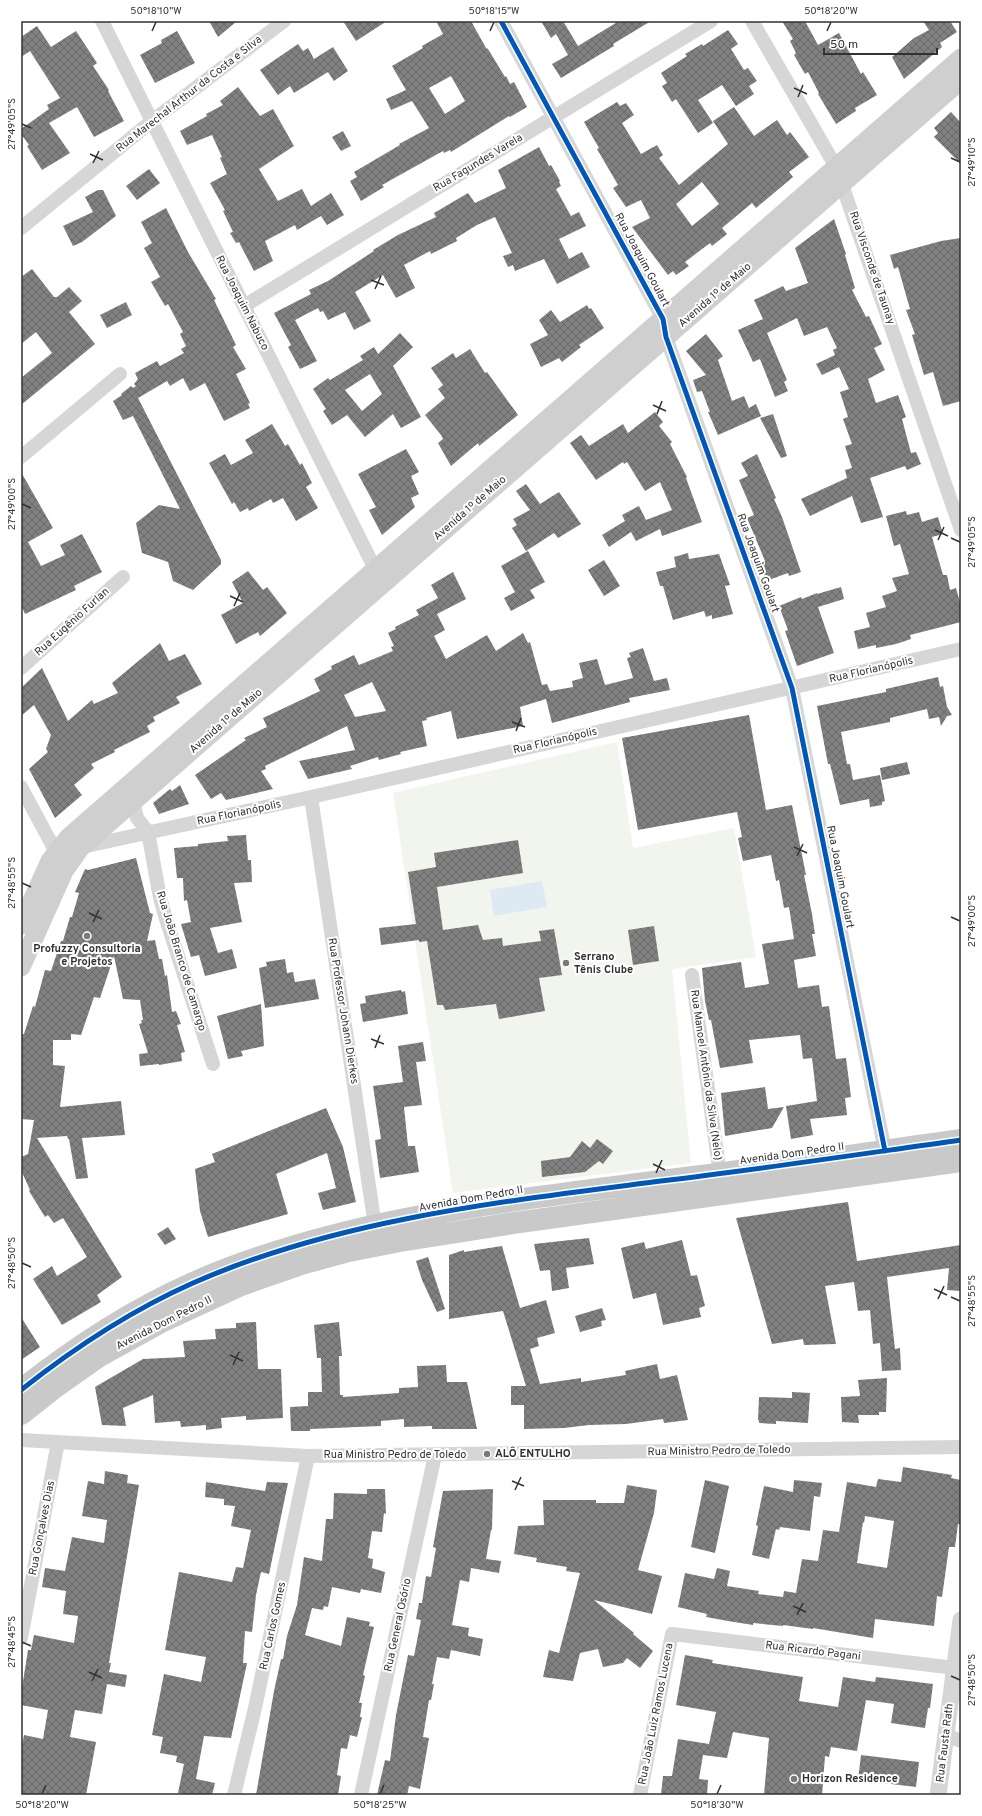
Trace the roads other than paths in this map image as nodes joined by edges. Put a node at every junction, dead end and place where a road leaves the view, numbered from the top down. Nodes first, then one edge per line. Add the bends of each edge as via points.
1 (102, 21) edge
2 (284, 21) edge
3 (501, 21) edge
4 (711, 21) edge
5 (752, 21) edge
6 (961, 58) edge
7 (961, 80) edge
8 (553, 117) junction
9 (152, 121) junction
10 (839, 175) junction
11 (21, 228) edge
12 (244, 306) junction
13 (663, 319) junction
14 (666, 337) junction
15 (120, 374) dead end
16 (21, 457) edge
17 (961, 530) edge
18 (123, 577) dead end
19 (379, 577) junction
20 (961, 649) edge
21 (21, 668) edge
22 (792, 688) junction
23 (21, 787) edge
24 (311, 797) junction
25 (133, 802) junction
26 (148, 832) junction
27 (81, 847) junction
28 (56, 852) junction
29 (21, 925) edge
30 (21, 967) edge
31 (692, 975) dead end
32 (214, 1064) dead end
33 (961, 1140) edge
34 (885, 1151) junction
35 (961, 1161) edge
36 (720, 1174) junction
37 (375, 1226) junction
38 (21, 1390) edge
39 (21, 1414) edge
40 (21, 1440) edge
41 (58, 1442) junction
42 (961, 1447) edge
43 (435, 1455) junction
44 (308, 1456) junction
45 (961, 1620) edge
46 (672, 1634) joint
47 (21, 1638) edge
48 (955, 1668) junction
49 (953, 1738) edge
50 (234, 1795) edge
51 (361, 1795) edge
52 (640, 1795) edge
53 (938, 1795) edge

1 - 9 street, Rua Joaquim Nabuco
2 - 9 street, Rua Marechal Arthur da Costa e Silva
3 - 8 street, Rua Joaquim Goulart
4 - 8 street, Rua Fagundes Varela
5 - 10 street, Rua Visconde de Taunay
6 - 10 main road, Avenida 1º de Maio
7 - 10 main road, Avenida 1º de Maio
8 - 12 street, Rua Fagundes Varela
8 - 13 street, Rua Joaquim Goulart
9 - 11 street, Rua Marechal Arthur da Costa e Silva
9 - 12 street, Rua Joaquim Nabuco
10 - 13 main road, Avenida 1º de Maio
10 - 14 main road, Avenida 1º de Maio
10 - 17 street, Rua Visconde de Taunay
12 - 19 street, Rua Joaquim Nabuco
13 - 14 street, Rua Joaquim Goulart
13 - 19 main road, Avenida 1º de Maio
14 - 19 main road, Avenida 1º de Maio
14 - 22 street, Rua Joaquim Goulart
15 - 16 street
18 - 21 street, Rua Eugênio Furlan
19 - 25 main road, Avenida 1º de Maio
19 - 28 main road, Avenida 1º de Maio via 69,837
20 - 22 street, Rua Florianópolis
22 - 24 street, Rua Florianópolis
22 - 34 street, Rua Joaquim Goulart
23 - 28 street
24 - 26 street, Rua Florianópolis
24 - 37 street, Rua Professor Johann Dierkes
25 - 26 street via 137,818
25 - 27 main road, Avenida 1º de Maio
26 - 27 street, Rua Florianópolis
26 - 32 street, Rua João Branco de Camargo via 160,898
27 - 28 main road
27 - 30 main road, Avenida 1º de Maio via 61,877
28 - 29 main road, Avenida 1º de Maio
31 - 36 street, Rua Manoel Antônio da Silva (Nelo)
33 - 34 main road, Avenida Dom Pedro II
34 - 36 main road, Avenida Dom Pedro II
35 - 39 main road, Avenida Dom Pedro II via 492,1227 349,1251 301,1264 241,1285 163,1321 98,1358
36 - 37 main road, Avenida Dom Pedro II via 560,1194
37 - 38 main road, Avenida Dom Pedro II via 295,1246 192,1284 112,1326
40 - 41 street, Rua Ministro Pedro de Toledo
41 - 44 street, Rua Ministro Pedro de Toledo
41 - 47 street, Rua Gonçalves Dias
42 - 43 street, Rua Ministro Pedro de Toledo
43 - 44 street, Rua Ministro Pedro de Toledo
43 - 51 street, Rua General Osório
44 - 50 street, Rua Carlos Gomes via 258,1695
45 - 48 street, Rua Fausta Rath
46 - 48 street, Rua Ricardo Pagani
46 - 52 street, Rua João Luiz Ramos Lucena
48 - 49 street, Rua Fausta Rath
49 - 53 street, Rua Fausta Rath

